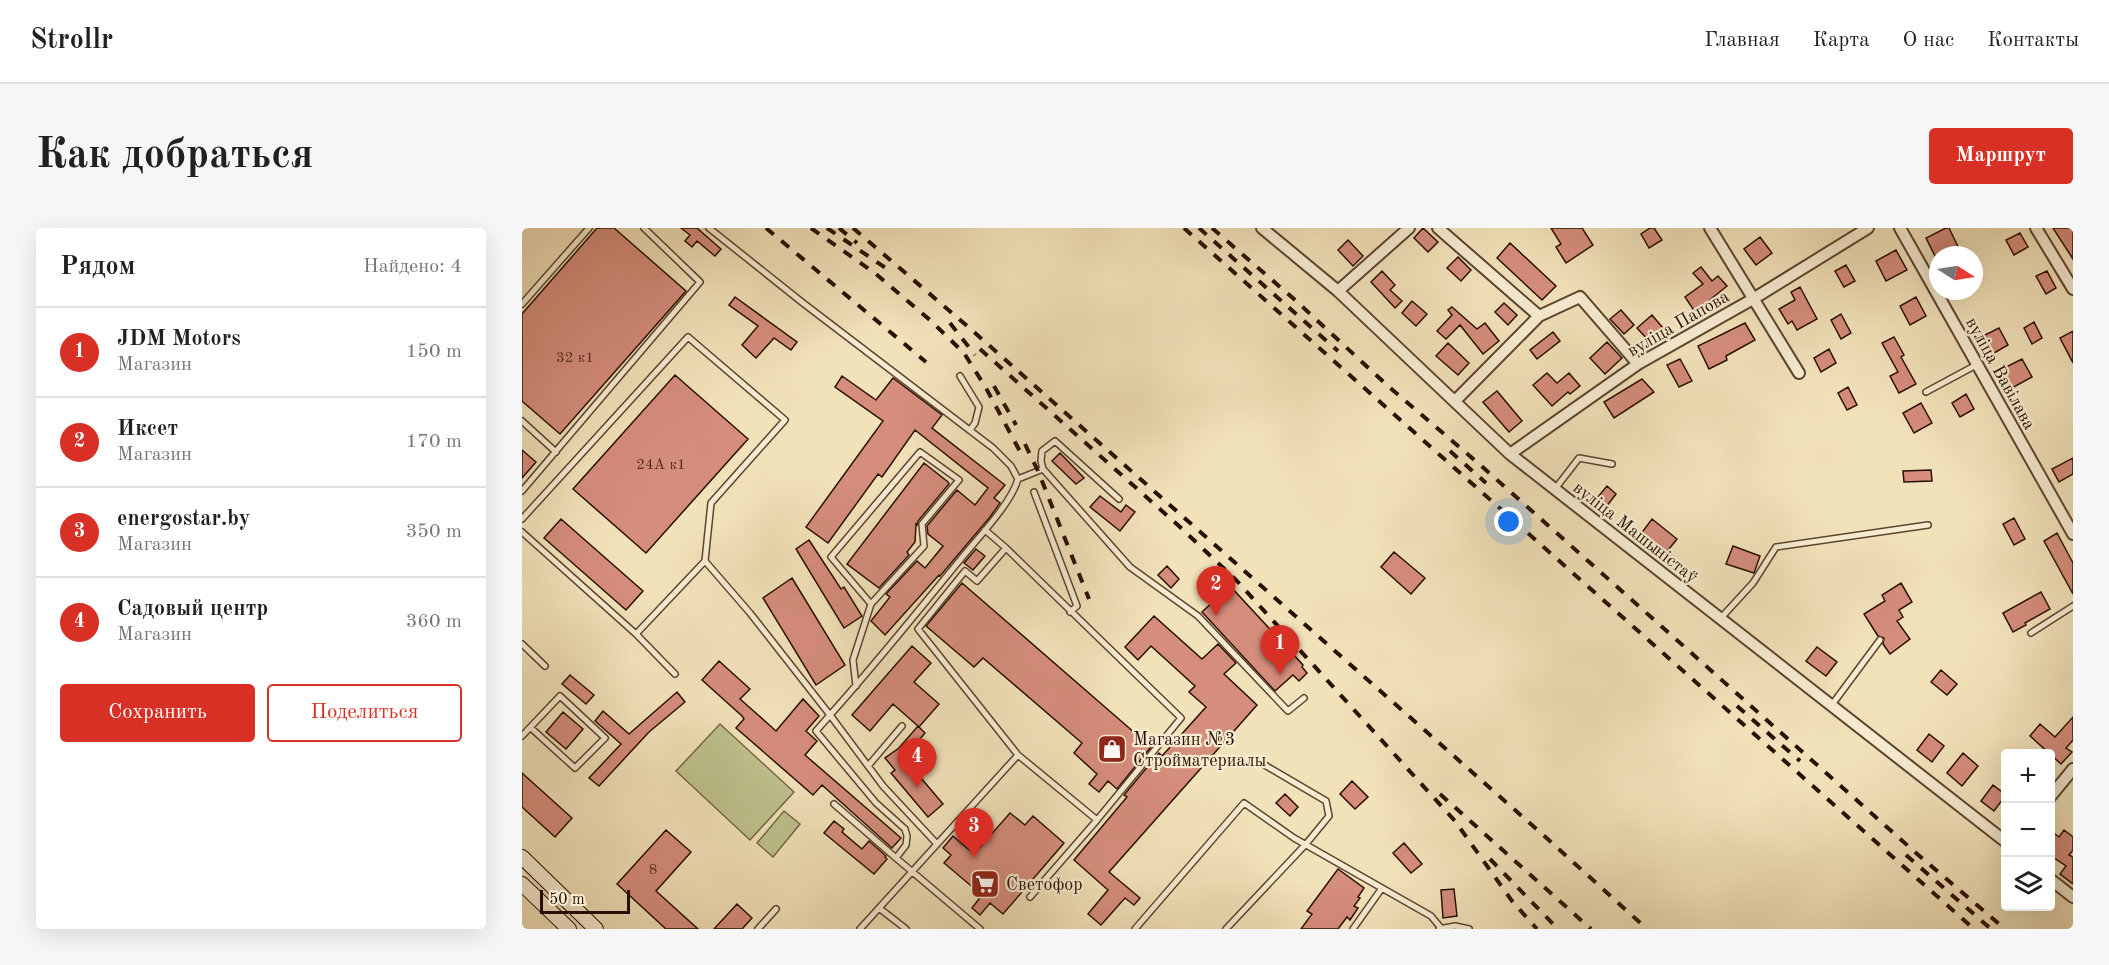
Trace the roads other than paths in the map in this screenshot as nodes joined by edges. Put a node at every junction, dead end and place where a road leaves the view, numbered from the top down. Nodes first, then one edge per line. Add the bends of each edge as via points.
1 (589, 228) edge
2 (644, 228) edge
3 (709, 228) edge
4 (1262, 228) edge
5 (1409, 228) edge
6 (1438, 228) edge
7 (1710, 228) edge
8 (1868, 228) edge
9 (1900, 228) edge
10 (2036, 228) edge
11 (2073, 289) edge
12 (1338, 291) junction
13 (1753, 299) junction
14 (522, 304) edge
15 (1539, 316) junction
16 (1638, 364) junction
17 (1978, 364) junction
18 (1799, 373) dead end
19 (960, 376) dead end
20 (1926, 392) dead end
21 (1455, 401) junction
22 (522, 421) edge
23 (970, 430) junction
24 (556, 452) junction
25 (1510, 454) junction
26 (1612, 464) dead end
27 (1043, 469) junction
28 (1018, 479) junction
29 (1555, 489) junction
30 (522, 491) edge
31 (1034, 492) dead end
32 (1119, 499) dead end
33 (522, 519) edge
34 (1928, 525) dead end
35 (985, 530) junction
36 (522, 532) edge
37 (2073, 534) edge
38 (1006, 548) junction
39 (705, 561) junction
40 (871, 604) junction
41 (2073, 606) edge
42 (1070, 612) junction
43 (1720, 619) junction
44 (2031, 633) dead end
45 (636, 634) junction
46 (1880, 640) dead end
47 (522, 644) edge
48 (545, 666) dead end
49 (675, 674) dead end
50 (856, 686) junction
51 (1304, 698) dead end
52 (1831, 706) junction
53 (830, 715) junction
54 (902, 726) dead end
55 (531, 728) junction
56 (522, 736) edge
57 (1018, 755) junction
58 (1263, 764) dead end
59 (868, 766) junction
60 (2073, 769) edge
61 (2055, 790) edge
62 (834, 804) dead end
63 (1097, 820) junction
64 (2001, 838) edge
65 (937, 844) junction
66 (1305, 844) junction
67 (522, 857) edge
68 (896, 858) junction
69 (913, 871) junction
70 (2055, 883) edge
71 (522, 884) edge
72 (1382, 888) junction
73 (1030, 897) dead end
74 (2073, 897) edge
75 (879, 908) junction
76 (776, 909) dead end
77 (569, 929) edge
78 (596, 929) edge
79 (758, 929) edge
80 (860, 929) edge
81 (906, 929) edge
82 (980, 929) edge
83 (1135, 929) edge
84 (1226, 929) edge
85 (1353, 929) edge
86 (1440, 929) edge
87 (1469, 929) edge

1 - 14 lane
2 - 24 lane via 700,282
3 - 23 lane
4 - 12 street, вуліца Машыністаў
5 - 12 street
6 - 15 street
7 - 13 street
8 - 13 street, вуліца Папова
9 - 17 street, вуліца Вавілава
10 - 11 street
12 - 21 street, вуліца Машыністаў
13 - 16 street, вуліца Папова
13 - 18 street
15 - 16 street via 1580,297
15 - 21 street
16 - 25 street, вуліца Папова
17 - 20 lane
17 - 37 street, вуліца Вавілава
19 - 23 lane via 979,407
21 - 25 street, вуліца Машыністаў
22 - 24 lane
23 - 28 lane via 1011,466
24 - 30 lane
25 - 29 street, вуліца Машыністаў
26 - 29 lane via 1579,458
27 - 28 lane
27 - 32 lane via 1042,451 1055,441
27 - 51 lane via 1130,567 1198,616 1288,711
28 - 35 lane via 1015,490
29 - 43 street, вуліца Машыністаў
31 - 42 lane via 1077,606
33 - 39 lane via 687,337 785,420 711,503
34 - 43 lane via 1776,547 1753,583
35 - 38 lane
35 - 50 lane
36 - 45 lane
38 - 42 lane
38 - 57 lane via 977,581 965,571 918,629
39 - 45 lane
39 - 53 lane
40 - 40 lane via 831,557 920,452 959,480 922,524 924,546
40 - 50 lane via 853,660
41 - 44 lane
42 - 63 lane via 1181,718
43 - 52 street, вуліца Машыністаў
45 - 49 lane
46 - 52 lane
47 - 48 lane
50 - 53 lane
52 - 64 street, вуліца Машыністаў
53 - 59 lane
53 - 68 lane via 816,731 876,803 905,829 906,845
54 - 59 lane
55 - 55 lane via 575,768 605,738 560,696
55 - 56 lane
57 - 63 lane
57 - 65 lane
58 - 66 lane via 1326,801 1329,816
59 - 65 lane
60 - 61 street
62 - 68 lane
63 - 73 lane
65 - 69 lane
66 - 72 lane
66 - 83 lane via 1244,803
66 - 84 lane
67 - 78 main road
68 - 69 lane
69 - 75 lane
69 - 82 lane
70 - 74 street
71 - 77 main road
72 - 85 lane
72 - 86 lane via 1431,916
75 - 80 lane
75 - 81 lane
76 - 79 lane
86 - 87 lane

